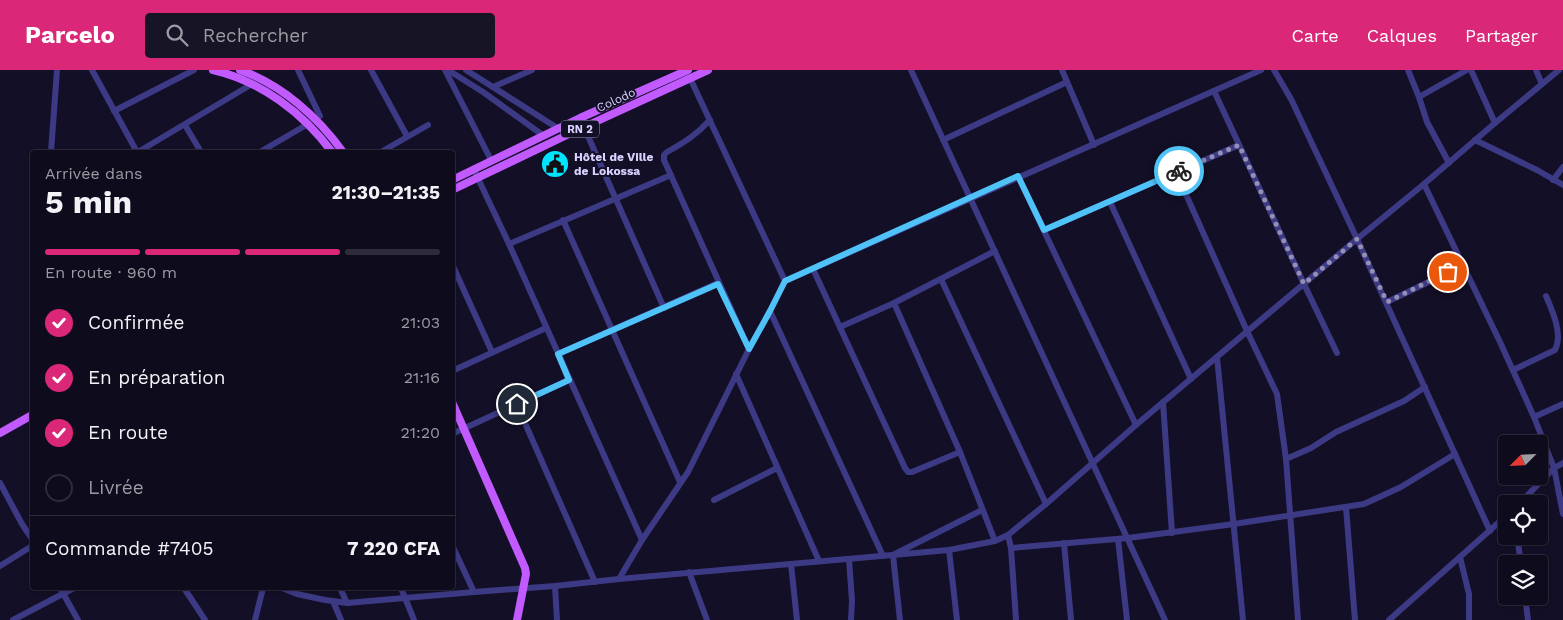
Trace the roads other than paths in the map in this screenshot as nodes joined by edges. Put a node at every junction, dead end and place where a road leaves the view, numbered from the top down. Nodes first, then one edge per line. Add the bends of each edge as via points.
1 (56, 70) edge
2 (92, 70) edge
3 (194, 70) edge
4 (213, 70) edge
5 (242, 70) edge
6 (298, 70) edge
7 (371, 70) edge
8 (446, 70) edge
9 (466, 70) edge
10 (532, 70) edge
11 (708, 70) edge
12 (911, 70) edge
13 (1062, 70) edge
14 (1260, 70) edge
15 (1274, 70) edge
16 (1408, 70) edge
17 (1467, 70) edge
18 (1471, 70) edge
19 (1536, 70) edge
20 (1559, 70) edge
21 (688, 72) edge
22 (1067, 82) junction
23 (252, 84) junction
24 (1542, 84) junction
25 (493, 87) junction
26 (1214, 91) junction
27 (1419, 97) junction
28 (114, 111) junction
29 (580, 118) junction
30 (710, 120) junction
31 (312, 122) junction
32 (1495, 123) junction
33 (185, 125) junction
34 (428, 125) dead end
35 (584, 127) junction
36 (559, 129) junction
37 (407, 136) junction
38 (544, 136) junction
39 (943, 140) junction
40 (1475, 140) junction
41 (1094, 145) junction
42 (1239, 145) junction
43 (51, 150) edge
44 (136, 150) edge
45 (141, 150) edge
46 (200, 150) edge
47 (263, 150) edge
48 (331, 150) edge
49 (341, 150) edge
50 (384, 150) edge
51 (491, 160) junction
52 (1449, 163) junction
53 (1563, 167) edge
54 (474, 170) junction
55 (1176, 172) junction
56 (671, 175) junction
57 (1018, 176) junction
58 (478, 178) junction
59 (455, 179) edge
60 (1554, 180) junction
61 (1424, 184) junction
62 (1563, 185) edge
63 (455, 189) edge
64 (616, 198) junction
65 (970, 198) junction
66 (1110, 202) junction
67 (563, 220) junction
68 (1044, 230) junction
69 (1357, 239) junction
70 (509, 244) junction
71 (995, 251) junction
72 (1464, 265) junction
73 (813, 269) junction
74 (455, 271) edge
75 (941, 279) junction
76 (785, 281) junction
77 (718, 284) junction
78 (1304, 284) junction
79 (1546, 296) dead end
80 (1387, 302) junction
81 (894, 303) junction
82 (664, 308) junction
83 (770, 311) junction
84 (840, 327) junction
85 (546, 328) junction
86 (612, 331) junction
87 (1247, 332) junction
88 (749, 349) junction
89 (492, 352) junction
90 (1337, 353) dead end
91 (558, 354) junction
92 (1217, 357) junction
93 (455, 370) edge
94 (1512, 370) junction
95 (736, 374) junction
96 (1191, 378) junction
97 (569, 380) junction
98 (1425, 387) junction
99 (1163, 402) junction
100 (517, 404) junction
101 (1563, 404) edge
102 (455, 408) edge
103 (30, 417) edge
104 (1534, 418) junction
105 (1136, 425) junction
106 (465, 429) junction
107 (0, 433) edge
108 (455, 433) edge
109 (960, 452) junction
110 (1455, 454) junction
111 (1286, 459) junction
112 (1563, 463) edge
113 (1093, 464) junction
114 (777, 468) junction
115 (1554, 468) junction
116 (680, 482) junction
117 (0, 484) edge
118 (1528, 495) edge
119 (714, 500) dead end
120 (1046, 504) junction
121 (1346, 507) junction
122 (982, 510) junction
123 (1563, 514) edge
124 (1290, 516) junction
125 (1234, 524) junction
126 (1498, 524) edge
127 (1490, 531) junction
128 (1172, 532) junction
129 (30, 535) edge
130 (1008, 535) junction
131 (1128, 538) junction
132 (1118, 539) junction
133 (642, 540) junction
134 (995, 542) junction
135 (1064, 543) junction
136 (30, 547) edge
137 (1011, 548) junction
138 (949, 550) junction
139 (455, 551) edge
140 (893, 555) junction
141 (883, 556) junction
142 (1460, 556) junction
143 (849, 559) junction
144 (819, 561) junction
145 (791, 564) junction
146 (0, 566) edge
147 (688, 572) junction
148 (619, 578) junction
149 (595, 582) junction
150 (555, 586) junction
151 (523, 588) junction
152 (61, 590) edge
153 (185, 590) edge
154 (262, 590) edge
155 (287, 590) edge
156 (341, 590) edge
157 (403, 590) edge
158 (474, 592) junction
159 (406, 598) junction
160 (333, 601) junction
161 (347, 603) junction
162 (1526, 605) edge
163 (13, 620) edge
164 (78, 620) edge
165 (205, 620) edge
166 (255, 620) edge
167 (341, 620) edge
168 (414, 620) edge
169 (517, 620) edge
170 (557, 620) edge
171 (707, 620) edge
172 (797, 620) edge
173 (851, 620) edge
174 (900, 620) edge
175 (957, 620) edge
176 (1016, 620) edge
177 (1071, 620) edge
178 (1127, 620) edge
179 (1165, 620) edge
180 (1243, 620) edge
181 (1298, 620) edge
182 (1356, 620) edge
183 (1388, 620) edge
184 (1469, 620) edge
185 (1528, 620) edge

1 - 43 street
2 - 28 street
3 - 28 street
4 - 23 main road
5 - 31 main road via 283,92
6 - 31 street via 320,116
7 - 37 street
8 - 38 street
8 - 51 street
9 - 25 street
10 - 25 street
11 - 21 main road, Colodo / RN 2
12 - 39 street
13 - 22 street
14 - 26 street
15 - 69 street
16 - 27 street
17 - 27 street
18 - 32 street
19 - 24 street
20 - 24 street
21 - 29 main road, Colodo / RN 2
21 - 30 street
21 - 35 main road, Colodo / RN 2
22 - 39 street
22 - 41 street
23 - 31 main road
23 - 33 street
24 - 32 street
25 - 36 street
26 - 41 street
26 - 42 street
27 - 52 street via 1427,122
28 - 44 street
29 - 35 street
29 - 36 main road, Colodo / RN 2
30 - 56 street via 695,136 664,155
30 - 76 street
31 - 47 street
31 - 48 main road
31 - 49 main road via 326,131
32 - 40 street
33 - 45 street
33 - 46 street
34 - 37 street
35 - 58 main road, Colodo / RN 2
35 - 64 street
36 - 38 main road, Colodo / RN 2
37 - 50 street
38 - 51 main road, Colodo / RN 2
39 - 65 street
40 - 52 street
40 - 60 street
41 - 57 street
42 - 55 street
42 - 78 street
51 - 54 main road, Colodo / RN 2
52 - 61 street
53 - 60 street
54 - 58 street
54 - 59 main road, Colodo / RN 2
55 - 66 street
55 - 87 street
56 - 64 street
56 - 77 street
57 - 65 street
57 - 68 street
58 - 63 main road, Colodo / RN 2
58 - 70 street
60 - 62 street
61 - 69 street
61 - 72 street
64 - 67 street
64 - 82 street
65 - 71 street
65 - 73 street
66 - 68 street
66 - 96 street
67 - 70 street
67 - 86 street
68 - 105 street
69 - 78 street
69 - 80 street
70 - 85 street
71 - 75 street
71 - 113 street
72 - 80 street
72 - 94 street
73 - 76 street
73 - 84 street
74 - 89 street
75 - 81 street
75 - 120 street
76 - 83 street
77 - 82 street
77 - 88 street
78 - 87 street
78 - 90 street
79 - 94 street via 1560,330 1559,346
80 - 98 street
81 - 84 street
81 - 109 street
82 - 86 street
83 - 88 street
83 - 141 street
84 - 109 street via 908,472
85 - 89 street
85 - 91 street
86 - 91 street
86 - 116 street
87 - 92 street
87 - 111 street via 1277,394
88 - 95 street
89 - 93 street
91 - 97 street
92 - 96 street
92 - 125 street
94 - 104 street
95 - 114 street
95 - 116 street
96 - 99 street
97 - 100 street
97 - 133 street
98 - 110 street
98 - 111 street via 1404,401
99 - 105 street
99 - 128 street
100 - 106 street
100 - 149 street
101 - 104 street
102 - 106 main road
103 - 107 main road
104 - 115 street
105 - 113 street
106 - 108 street
106 - 151 main road via 525,568
109 - 122 street
110 - 121 street via 1384,496
110 - 127 street
111 - 124 street
112 - 115 street
113 - 120 street
113 - 131 street
114 - 119 street
114 - 144 street
115 - 118 street
115 - 123 street
116 - 133 street
117 - 129 street
120 - 130 street
121 - 124 street
121 - 182 street
122 - 134 street
122 - 140 street
124 - 125 street
124 - 181 street
125 - 128 street
125 - 180 street
126 - 127 street
127 - 142 street
128 - 131 street
130 - 134 street
130 - 137 street
131 - 132 street
131 - 179 street
132 - 135 street
132 - 178 street
133 - 148 street
134 - 138 street
135 - 137 street
135 - 177 street
136 - 146 street
137 - 176 street
138 - 140 street
138 - 175 street
139 - 158 street
140 - 141 street
140 - 174 street
141 - 143 street
142 - 183 street
142 - 184 street via 1469,594
143 - 144 street
143 - 173 street
144 - 145 street
145 - 147 street
145 - 172 street
147 - 148 street
147 - 171 street
148 - 149 street
149 - 150 street
150 - 151 street
150 - 170 street
151 - 158 street
151 - 169 main road
152 - 163 street
152 - 164 street
153 - 165 street
154 - 166 street
155 - 160 street
156 - 161 street
157 - 159 street
158 - 159 street
159 - 161 street
159 - 168 street
160 - 161 street
160 - 167 street
162 - 185 street

